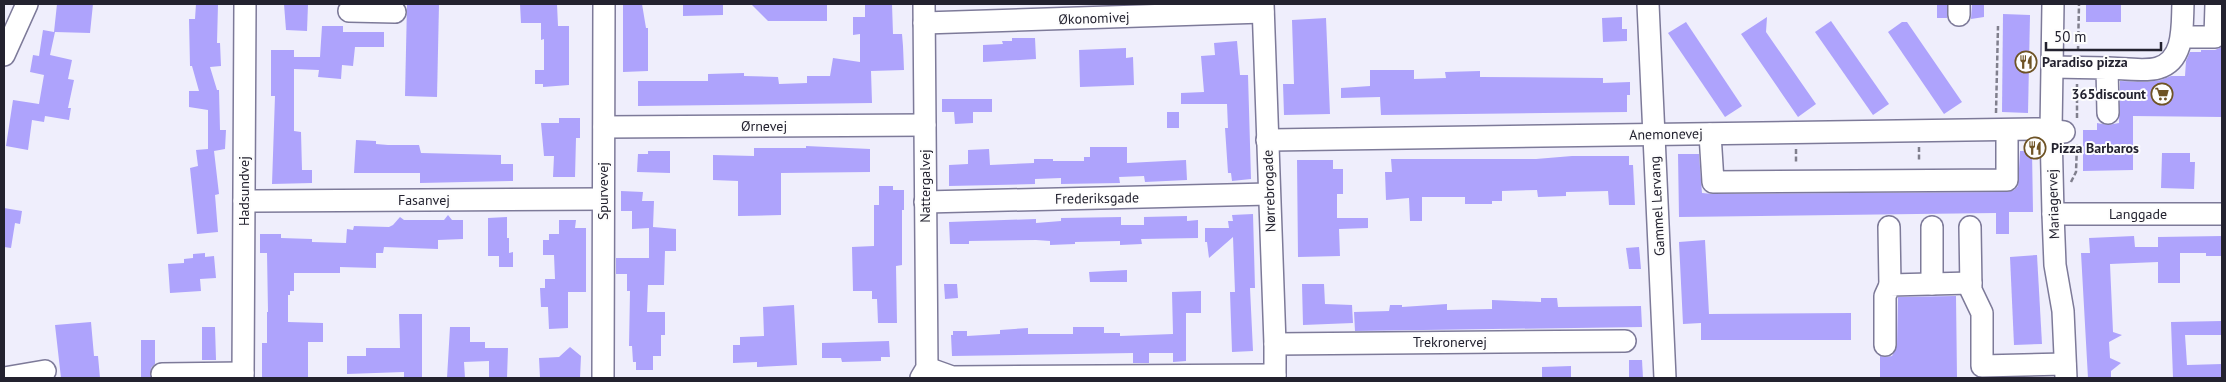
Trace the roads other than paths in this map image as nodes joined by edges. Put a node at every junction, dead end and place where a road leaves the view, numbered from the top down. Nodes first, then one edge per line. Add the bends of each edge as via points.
1 (27, 4) edge
2 (245, 4) edge
3 (604, 4) edge
4 (1648, 4) edge
5 (2053, 4) edge
6 (2066, 4) edge
7 (2183, 4) edge
8 (2216, 4) edge
9 (1263, 8) edge
10 (349, 11) dead end
11 (395, 12) dead end
12 (924, 14) edge
13 (2182, 37) junction
14 (4, 54) edge
15 (2065, 67) junction
16 (2107, 68) junction
17 (2108, 113) dead end
18 (924, 125) junction
19 (604, 127) junction
20 (2002, 130) junction
21 (2067, 132) junction
22 (1654, 134) junction
23 (1710, 134) junction
24 (1267, 140) junction
25 (1269, 194) junction
26 (604, 199) junction
27 (244, 201) junction
28 (925, 202) junction
29 (2062, 208) junction
30 (2222, 214) edge
31 (1889, 227) dead end
32 (1932, 227) dead end
33 (1970, 227) dead end
34 (1971, 283) junction
35 (1890, 284) junction
36 (1932, 284) junction
37 (1625, 341) dead end
38 (1275, 344) junction
39 (1885, 345) dead end
40 (45, 371) dead end
41 (2066, 371) edge
42 (924, 373) edge
43 (162, 374) dead end
44 (243, 376) edge
45 (1275, 377) edge
46 (4, 378) edge
47 (603, 378) edge
48 (1665, 378) edge

1 - 14 street
2 - 27 street, Hadsundvej
3 - 19 street, Spurvevej
4 - 22 street, Gammel Lervang
5 - 15 street, Mariagervej
6 - 15 street, Mariagervej
7 - 13 street
8 - 13 street via 2215,37
9 - 12 street, Økonomivej
9 - 24 street, Nørrebrogade
10 - 11 street
12 - 18 street, Nattergalvej
13 - 16 street via 2169,62 2157,68
15 - 16 street
15 - 21 street, Mariagervej
16 - 17 street
18 - 19 street, Ørnevej
18 - 28 street, Nattergalvej
19 - 26 street, Spurvevej
20 - 21 street, Anemonevej
20 - 23 street, Anemonevej
20 - 23 street via 2006,180 1712,182
21 - 29 street, Mariagervej
22 - 23 street, Anemonevej
22 - 24 street, Anemonevej
22 - 48 street, Gammel Lervang
24 - 25 street, Nørrebrogade
25 - 28 street, Frederiksgade
25 - 38 street, Nørrebrogade
26 - 27 street, Fasanvej
26 - 47 street, Spurvevej
27 - 44 street, Hadsundvej
28 - 42 street, Nattergalvej
29 - 30 street, Langgade
29 - 41 street, Mariagervej via 2055,265 2063,311
31 - 35 street
32 - 36 street
33 - 34 street
34 - 36 street
34 - 41 street via 1982,313 1982,366
35 - 36 street
35 - 39 street via 1885,296
37 - 38 street, Trekronervej
38 - 45 street, Nørrebrogade
40 - 46 street
42 - 45 street via 952,377
43 - 44 street

